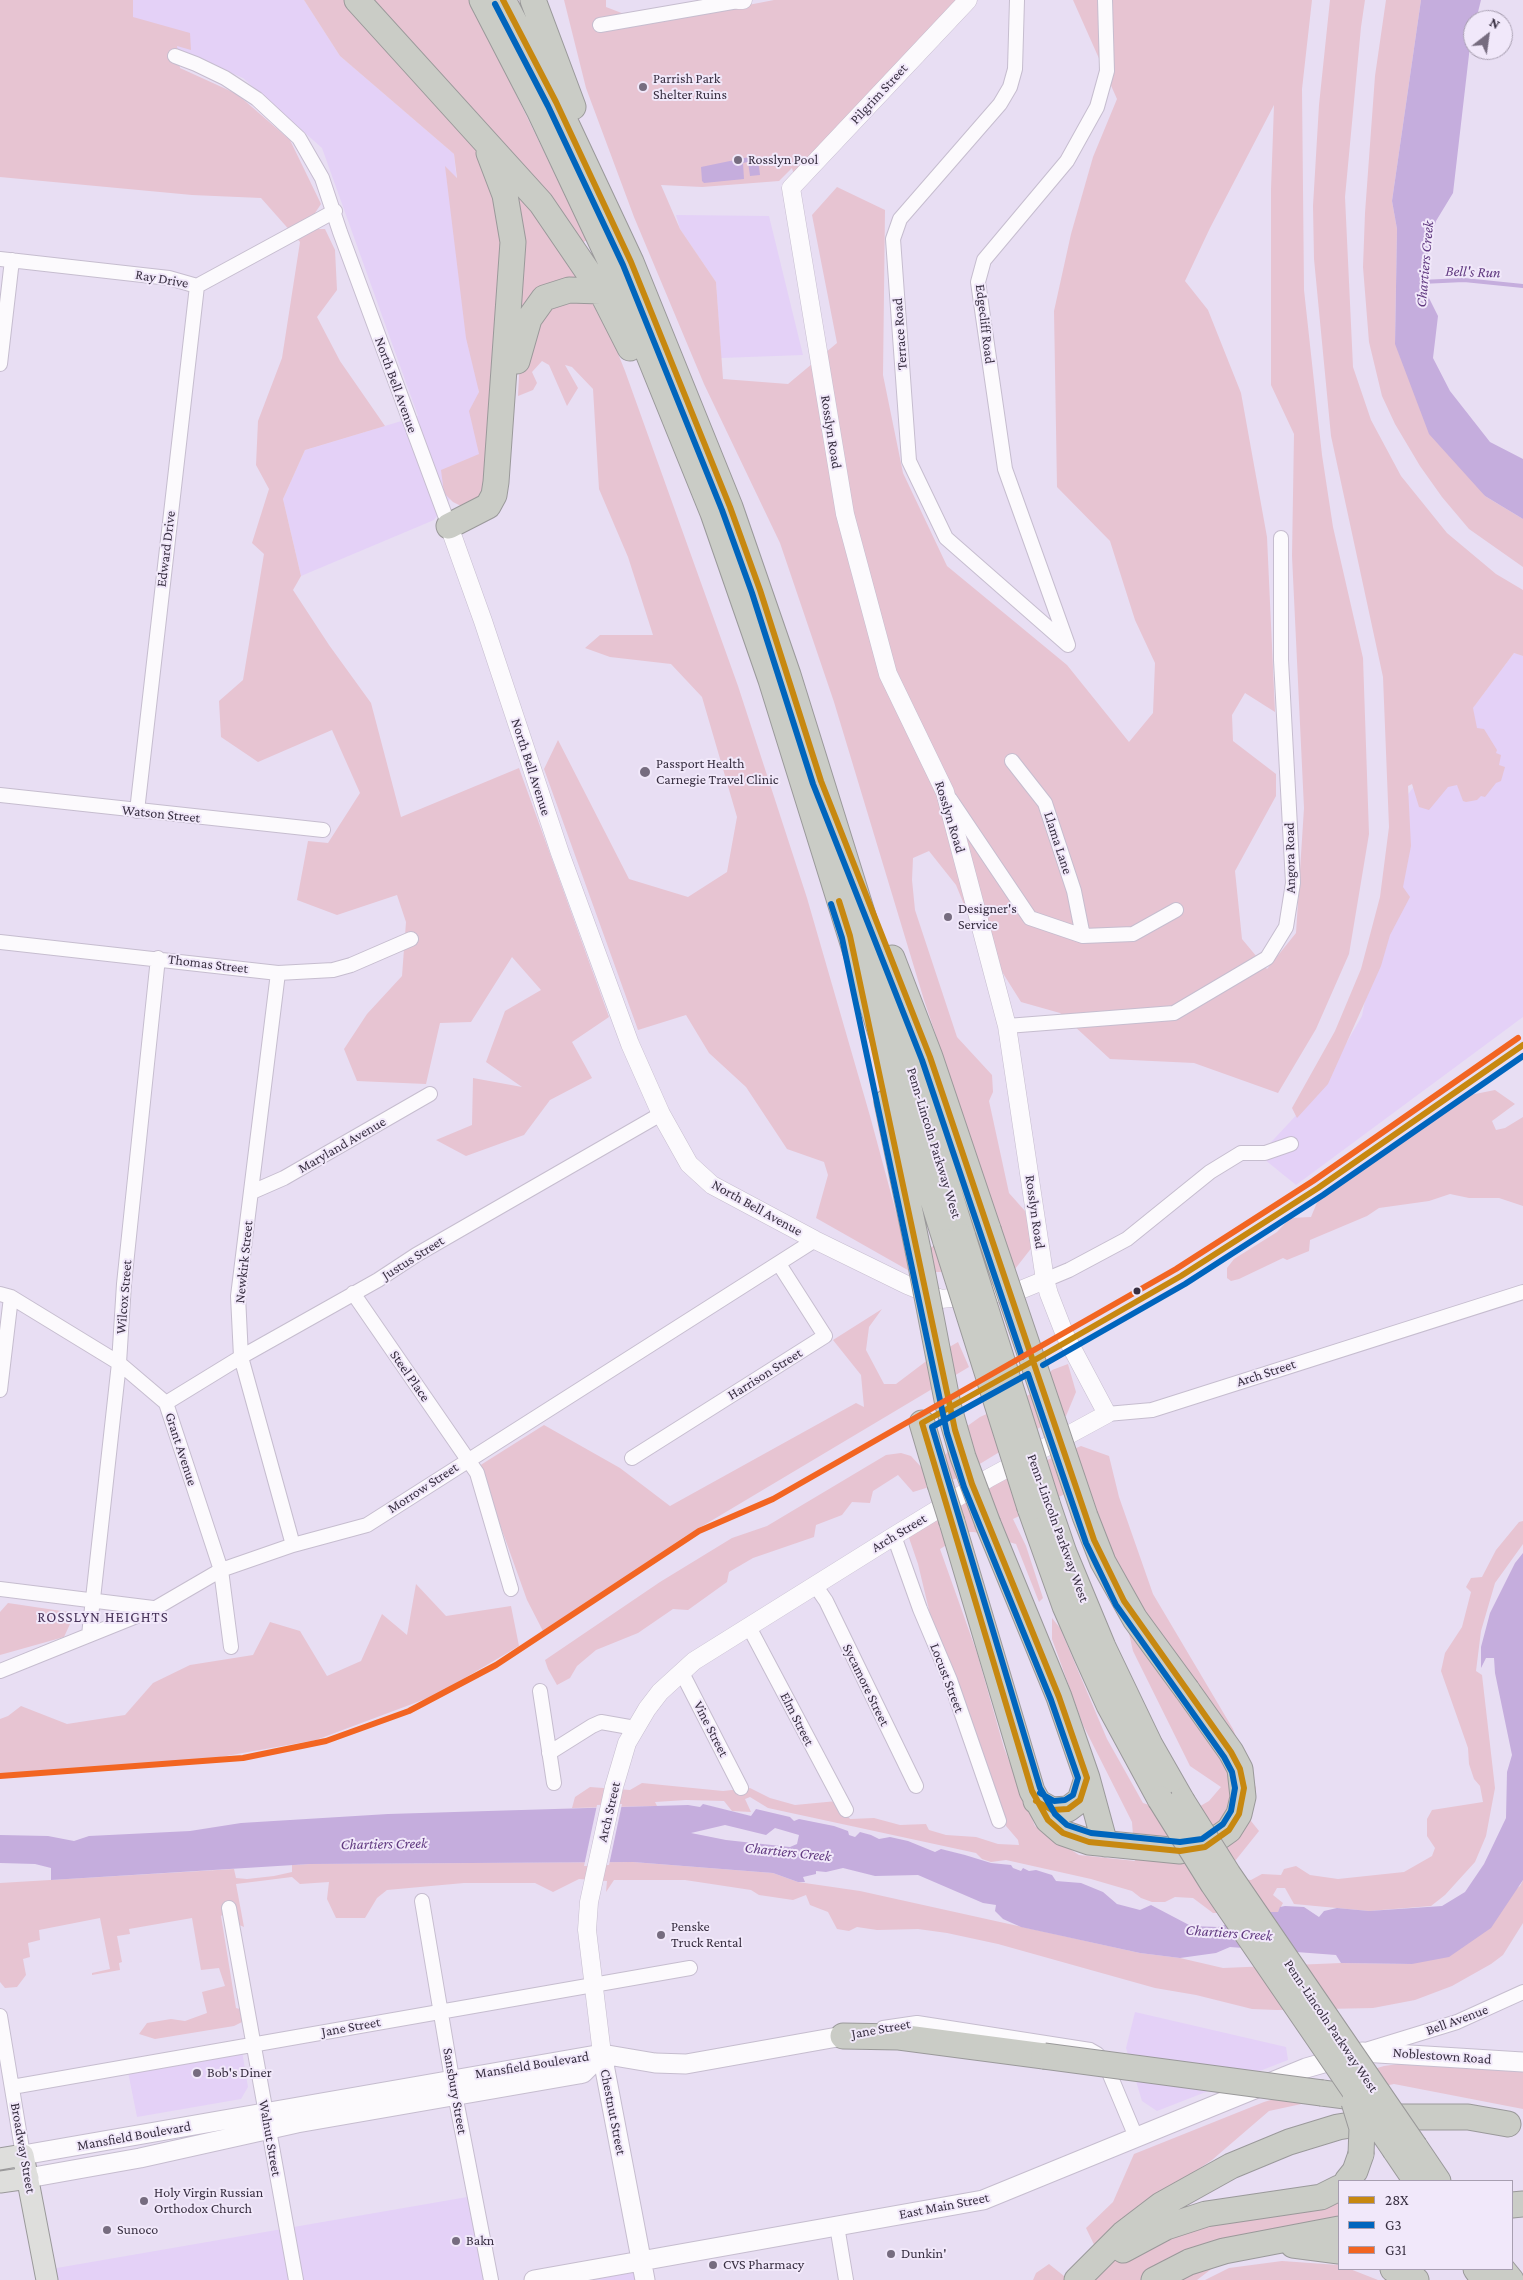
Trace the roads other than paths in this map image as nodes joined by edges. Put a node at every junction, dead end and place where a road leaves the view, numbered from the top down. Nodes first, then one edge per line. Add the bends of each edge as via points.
1 (357, 0) edge
2 (482, 0) edge
3 (503, 0) edge
4 (533, 0) edge
5 (740, 0) edge
6 (968, 0) edge
7 (1017, 0) edge
8 (1105, 0) edge
9 (600, 25) dead end
10 (175, 56) dead end
11 (480, 135) junction
12 (791, 188) joint
13 (335, 211) junction
14 (6, 259) edge
15 (630, 262) junction
16 (197, 286) junction
17 (601, 291) junction
18 (0, 364) edge
19 (449, 526) junction
20 (1281, 538) dead end
21 (743, 596) junction
22 (1068, 645) joint
23 (1012, 761) dead end
24 (821, 781) junction
25 (945, 792) junction
26 (0, 795) edge
27 (137, 811) junction
28 (323, 830) dead end
29 (1176, 910) dead end
30 (850, 936) junction
31 (1083, 936) junction
32 (411, 939) dead end
33 (0, 942) edge
34 (158, 958) junction
35 (278, 973) junction
36 (1007, 1026) junction
37 (430, 1094) dead end
38 (661, 1114) junction
39 (1291, 1144) dead end
40 (252, 1192) junction
41 (815, 1240) junction
42 (954, 1240) junction
43 (779, 1264) junction
44 (1044, 1280) junction
45 (1523, 1292) edge
46 (352, 1293) junction
47 (6, 1296) edge
48 (241, 1357) junction
49 (119, 1363) junction
50 (0, 1390) edge
51 (166, 1403) junction
52 (1107, 1414) junction
53 (922, 1423) dead end
54 (632, 1458) dead end
55 (468, 1459) junction
56 (894, 1536) junction
57 (293, 1545) junction
58 (221, 1570) junction
59 (815, 1585) junction
60 (0, 1589) edge
61 (511, 1589) dead end
62 (91, 1601) junction
63 (154, 1609) junction
64 (749, 1627) junction
65 (89, 1635) junction
66 (231, 1647) dead end
67 (0, 1671) edge
68 (681, 1671) junction
69 (540, 1692) dead end
70 (635, 1728) junction
71 (549, 1753) junction
72 (1087, 1778) junction
73 (554, 1783) dead end
74 (916, 1786) dead end
75 (741, 1788) dead end
76 (1171, 1800) junction
77 (1036, 1801) junction
78 (846, 1810) dead end
79 (999, 1821) dead end
80 (1105, 1844) junction
81 (593, 1885) joint
82 (422, 1901) dead end
83 (229, 1908) dead end
84 (690, 1968) dead end
85 (593, 1986) junction
86 (1523, 1992) edge
87 (442, 2011) junction
88 (0, 2016) edge
89 (843, 2036) junction
90 (254, 2044) junction
91 (1362, 2052) junction
92 (602, 2054) junction
93 (1523, 2062) edge
94 (1348, 2083) junction
95 (12, 2087) junction
96 (453, 2087) junction
97 (267, 2121) junction
98 (1516, 2126) edge
99 (1136, 2137) junction
100 (1405, 2149) junction
101 (23, 2155) junction
102 (0, 2159) edge
103 (28, 2178) junction
104 (1348, 2180) edge
105 (1416, 2180) edge
106 (1437, 2180) edge
107 (0, 2182) edge
108 (1338, 2188) edge
109 (837, 2226) junction
110 (1338, 2230) edge
111 (1263, 2243) junction
112 (1338, 2251) edge
113 (1395, 2270) edge
114 (1503, 2270) edge
115 (643, 2271) edge
116 (47, 2280) edge
117 (296, 2280) edge
118 (491, 2280) edge
119 (534, 2280) edge
120 (846, 2280) edge
121 (1077, 2280) edge
122 (1082, 2280) edge
123 (1154, 2280) edge
124 (1416, 2280) edge
125 (1511, 2280) edge

1 - 11 highway
2 - 21 highway, Penn-Lincoln Parkway West via 539,110 614,269 682,432
3 - 15 highway, Penn-Lincoln Parkway West via 556,102
4 - 15 highway
5 - 9 street
6 - 12 street, Pilgrim Street
7 - 22 street, Terrace Road via 1015,69 1010,87 1000,104 900,219 893,239 910,461 946,538
8 - 22 street, Edgecliff Road via 1107,71 1097,107 1066,161 984,260 978,282 1006,469
10 - 13 street, North Bell Avenue via 217,74 258,99 299,138 322,178
11 - 17 highway via 541,203
11 - 19 highway via 505,195 513,242 496,482 492,499 485,508
12 - 25 street, Rosslyn Road via 845,514 888,674
13 - 16 street, Ray Drive
13 - 19 street, North Bell Avenue
14 - 16 street, Ray Drive via 169,278
14 - 18 street
15 - 24 highway, Penn-Lincoln Parkway West via 730,507
16 - 27 street, Edward Drive
17 - 19 highway via 579,289 560,292 544,298 534,310 524,330 516,361 503,498 495,513 486,520 470,526
17 - 21 highway via 626,338
19 - 38 street, North Bell Avenue via 560,853 630,1044
20 - 36 street, Angora Road via 1280,660 1293,883 1286,927 1267,958 1174,1013
21 - 30 highway, Penn-Lincoln Parkway West
23 - 31 street, Llama Lane via 1045,803 1074,891
24 - 42 highway, Penn-Lincoln Parkway West
24 - 80 highway, bridge via 911,1005 1103,1562 1135,1619 1231,1752 1243,1778 1239,1814 1222,1837 1197,1850 1180,1852
25 - 31 street via 1030,918
25 - 36 street, Rosslyn Road
26 - 27 street, Watson Street
27 - 28 street, Watson Street
29 - 31 street via 1133,934
30 - 42 highway, Penn-Lincoln Parkway West
30 - 72 highway, bridge via 948,1405 963,1457 1059,1697
32 - 35 street, Thomas Street via 334,970
33 - 34 street, Thomas Street
34 - 35 street, Thomas Street
34 - 49 street, Wilcox Street via 124,1284
35 - 40 street, Newkirk Street
36 - 44 street, Rosslyn Road
37 - 40 street, Maryland Avenue via 284,1178
38 - 41 street, North Bell Avenue via 689,1164 712,1185
38 - 46 street, Justus Street
39 - 44 street via 1265,1153 1241,1153 1210,1172 1127,1239
40 - 48 street, Newkirk Street via 238,1296
41 - 43 street, Morrow Street
41 - 44 street, North Bell Avenue via 941,1298 1018,1291
42 - 76 highway, Penn-Lincoln Parkway West, bridge via 1038,1506 1072,1572
43 - 54 street, Harrison Street via 825,1336
43 - 55 street, Morrow Street
44 - 52 street, Rosslyn Road via 1066,1335
45 - 52 street, Arch Street via 1162,1407
46 - 48 street, Justus Street
46 - 55 street, Steel Place
47 - 49 street, Grant Avenue
47 - 50 street
48 - 51 street, Justus Street
48 - 57 street, Newkirk Street
49 - 51 street, Grant Avenue
49 - 62 street, Wilcox Street
51 - 58 street, Grant Avenue
52 - 56 street, Arch Street via 988,1478
53 - 77 highway, bridge
55 - 57 street, Morrow Street via 367,1525
55 - 61 street, Steel Place via 477,1473
56 - 59 street, Arch Street
56 - 79 street, Locust Street via 950,1680
57 - 58 street, Morrow Street
58 - 63 street, Morrow Street
58 - 66 street, Grant Avenue
59 - 64 street, Arch Street
59 - 74 street, Sycamore Street via 826,1601
60 - 62 street
62 - 63 street
62 - 65 street, Wilcox Street
63 - 65 street, Morrow Street
64 - 68 street, Arch Street
64 - 78 street, Elm Street
65 - 67 street, Morrow Street
68 - 70 street, Arch Street via 660,1692
68 - 75 street, Vine Street
69 - 71 street
70 - 71 street via 601,1722
70 - 81 street, Arch Street via 627,1743 614,1787
71 - 73 street
72 - 77 highway via 1080,1800 1068,1809 1052,1810
72 - 80 highway
76 - 94 highway, Penn-Lincoln Parkway West, bridge via 1213,1884
76 - 100 highway, Penn-Lincoln Parkway West, bridge via 1228,1874
77 - 80 highway via 1048,1820 1063,1833
81 - 85 street, Chestnut Street via 587,1930
82 - 87 street, Sansbury Street
83 - 90 street, Walnut Street
84 - 85 street, Jane Street
85 - 87 street, Jane Street
85 - 92 street, Chestnut Street
86 - 91 street, Bell Avenue via 1457,2022
87 - 90 street, Jane Street
87 - 96 street, Sansbury Street
88 - 95 street, Broadway Street
89 - 92 main road, Jane Street via 686,2064 655,2063
89 - 98 highway, bridge via 899,2037 1445,2109
89 - 99 street, Jane Street via 917,2023 1090,2050 1105,2063
90 - 95 street, Jane Street
90 - 97 street, Walnut Street
91 - 93 main road, Noblestown Road
91 - 99 main road, East Main Street via 1306,2068
92 - 96 main road, Mansfield Boulevard
92 - 115 main road, Chestnut Street
94 - 100 highway, Penn-Lincoln Parkway West, bridge
94 - 104 highway, bridge via 1362,2128 1361,2154
95 - 101 street, Broadway Street
96 - 97 main road, Mansfield Boulevard
96 - 118 street, Sansbury Street
97 - 101 main road, Mansfield Boulevard
97 - 103 main road, Mansfield Boulevard via 140,2158
97 - 117 street, Walnut Street
98 - 121 highway via 1468,2117 1401,2117 1345,2125 1297,2139 1231,2166 1185,2190 1123,2234
99 - 109 main road, East Main Street via 983,2200
100 - 105 highway, Penn-Lincoln Parkway West
100 - 106 highway, Penn-Lincoln Parkway West
101 - 102 main road, Mansfield Boulevard
101 - 103 main road, Broadway Street
103 - 107 main road, Mansfield Boulevard
103 - 116 main road, Broadway Street
108 - 122 highway via 1321,2197 1226,2210 1184,2221 1131,2245
109 - 115 main road, East Main Street
109 - 120 street
110 - 111 highway
111 - 112 highway
111 - 123 highway via 1206,2256
113 - 124 highway
114 - 125 highway
115 - 119 main road, East Main Street

